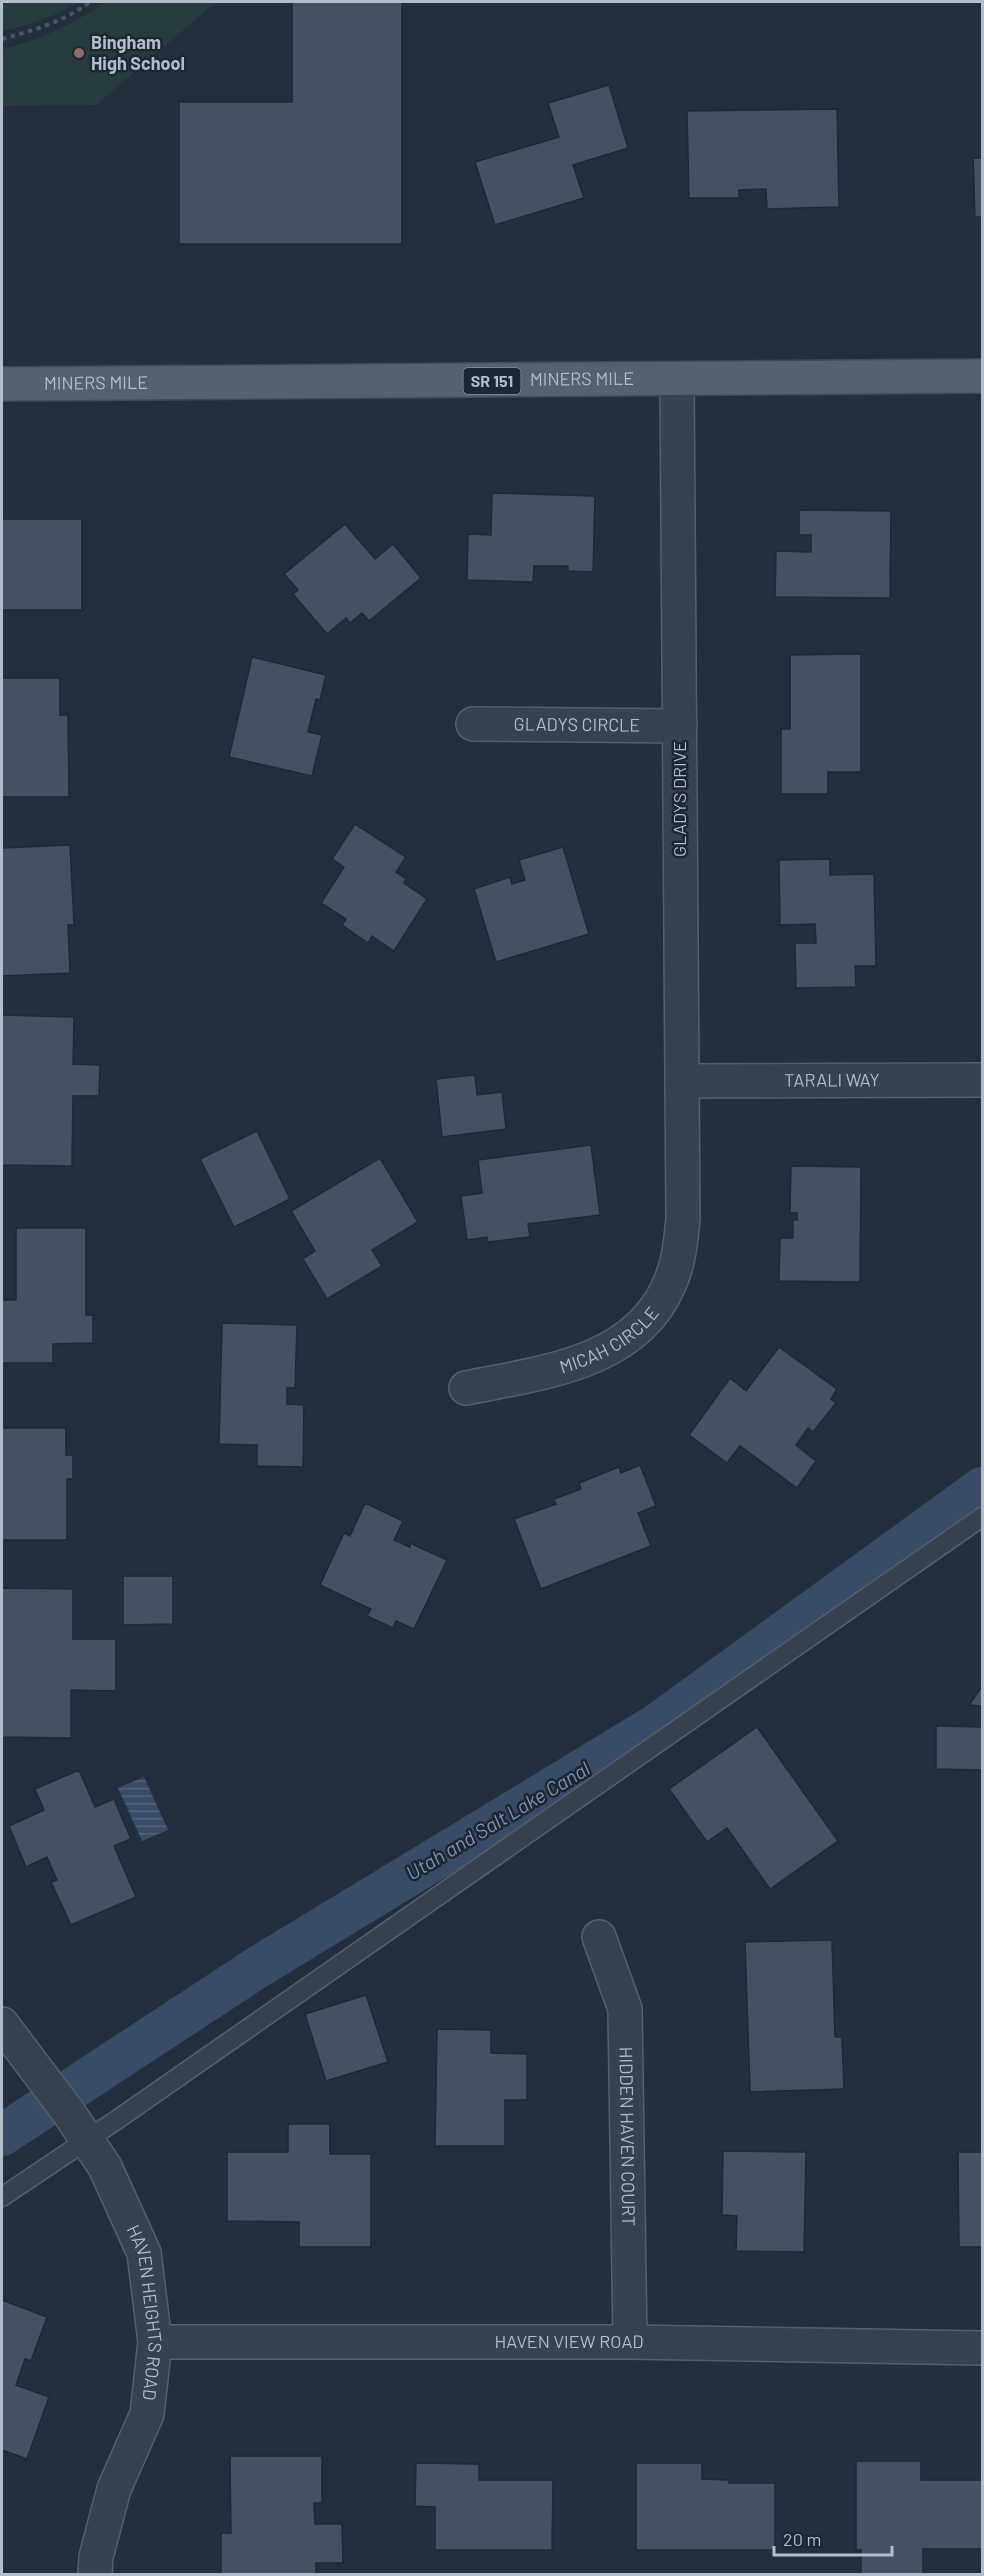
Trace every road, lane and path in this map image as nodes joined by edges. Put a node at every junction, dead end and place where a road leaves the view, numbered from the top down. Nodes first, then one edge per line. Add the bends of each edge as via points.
1 (90, 2) edge
2 (2, 39) edge
3 (982, 376) edge
4 (677, 380) junction
5 (2, 384) edge
6 (473, 724) dead end
7 (680, 726) junction
8 (982, 1080) edge
9 (682, 1081) junction
10 (682, 1218) joint
11 (466, 1388) dead end
12 (982, 1517) edge
13 (599, 1937) dead end
14 (2, 2024) edge
15 (77, 2126) junction
16 (2, 2197) edge
17 (155, 2342) junction
18 (630, 2342) junction
19 (982, 2348) edge
20 (95, 2574) edge

1 - 2 path via 30,32
3 - 4 main road, MINERS MILE / SR 151
4 - 5 main road, MINERS MILE / SR 151
4 - 7 street, GLADYS DRIVE
6 - 7 street, GLADYS CIRCLE
7 - 9 street, GLADYS DRIVE
8 - 9 street, TARALI WAY
9 - 10 street, GLADYS DRIVE
10 - 11 street, MICAH CIRCLE via 680,1252 669,1286 650,1316 624,1341 570,1365
12 - 15 lane via 137,2106
13 - 18 street, HIDDEN HAVEN COURT via 625,2009
14 - 15 street, HAVEN HEIGHTS ROAD
15 - 16 lane
15 - 17 street, HAVEN HEIGHTS ROAD via 105,2168 144,2253
17 - 18 street, HAVEN VIEW ROAD
17 - 20 street, HAVEN HEIGHTS ROAD via 147,2414 114,2489
18 - 19 street, HAVEN VIEW ROAD

